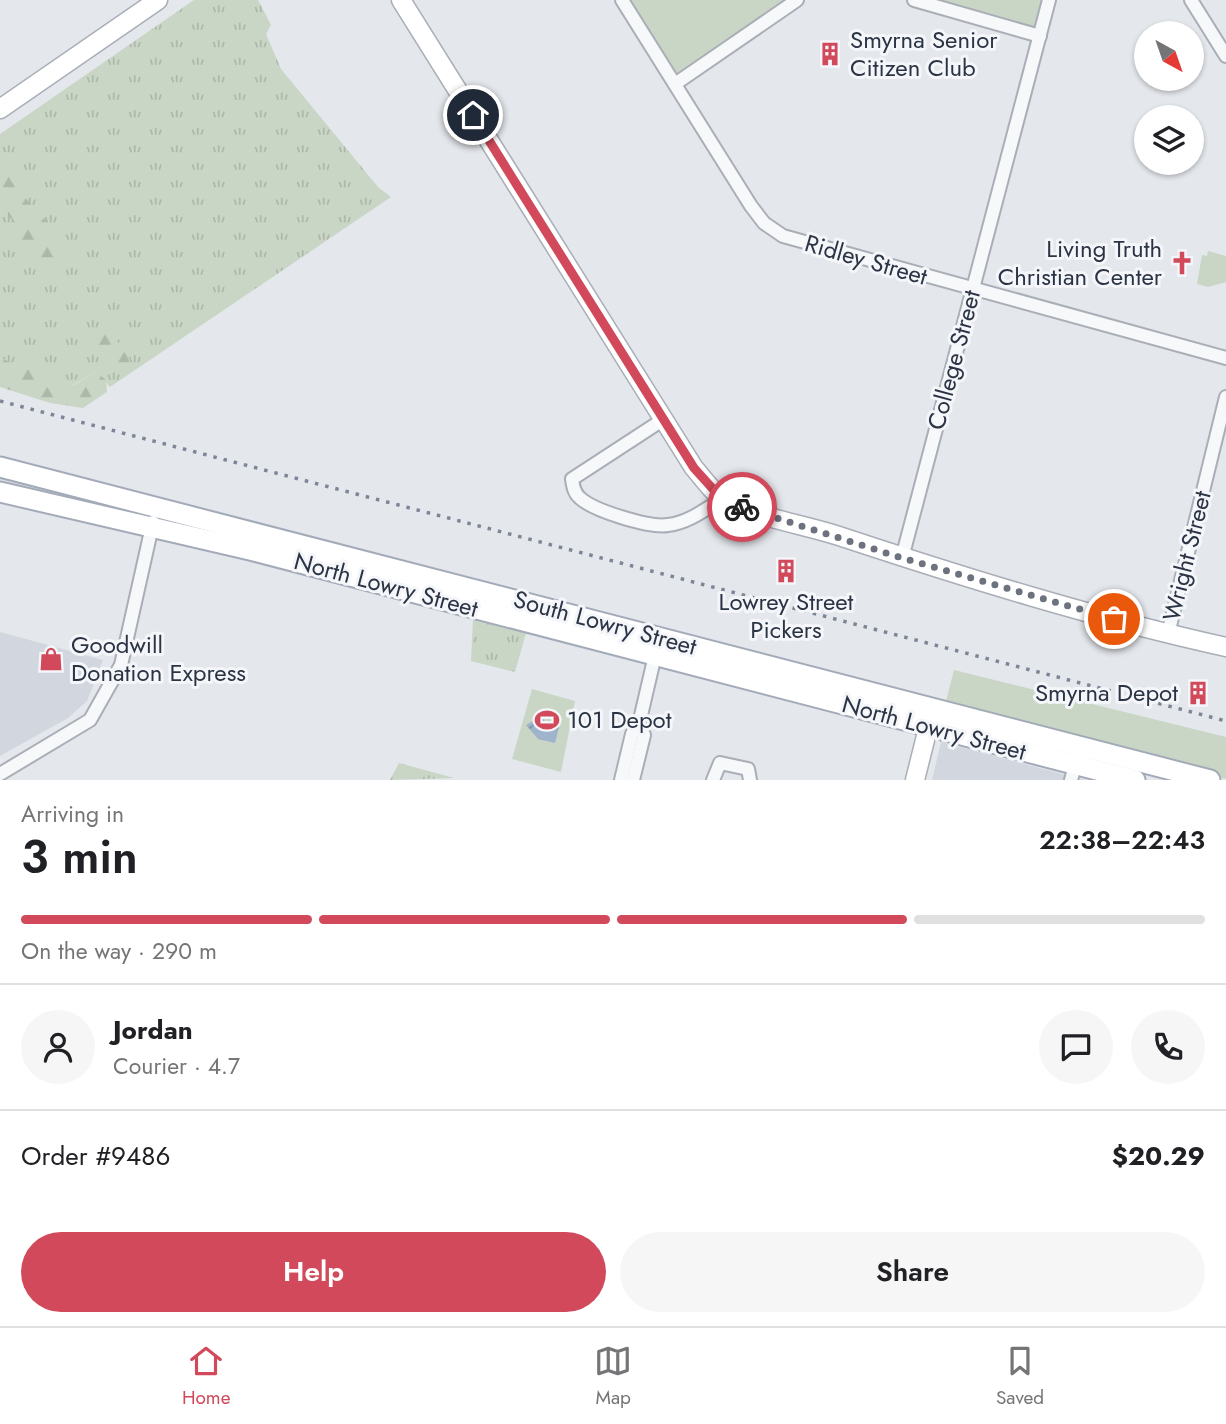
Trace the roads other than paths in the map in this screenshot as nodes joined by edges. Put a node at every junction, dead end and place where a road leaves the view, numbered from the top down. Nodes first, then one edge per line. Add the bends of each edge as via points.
1 (158, 0) edge
2 (401, 0) edge
3 (622, 0) edge
4 (797, 0) edge
5 (914, 0) edge
6 (1049, 0) edge
7 (1191, 0) edge
8 (1040, 36) junction
9 (1226, 56) edge
10 (675, 84) junction
11 (0, 109) edge
12 (973, 290) junction
13 (1226, 358) edge
14 (1226, 397) edge
15 (664, 419) junction
16 (0, 467) edge
17 (0, 492) edge
18 (722, 499) junction
19 (157, 507) junction
20 (152, 527) junction
21 (902, 558) junction
22 (1168, 634) junction
23 (657, 646) junction
24 (1226, 647) edge
25 (930, 718) junction
26 (639, 724) junction
27 (1075, 764) edge
28 (0, 774) edge
29 (1176, 776) edge
30 (621, 780) edge
31 (633, 780) edge
32 (713, 780) edge
33 (750, 780) edge
34 (915, 780) edge
35 (1135, 780) edge
36 (1210, 780) edge

1 - 11 street
2 - 15 street
3 - 10 street, Ridley Street
4 - 10 street
5 - 8 street
6 - 8 street, College Street
7 - 9 street
8 - 12 street, College Street
10 - 12 street, Ridley Street via 764,223 783,236
12 - 13 street, Ridley Street
12 - 21 street, College Street
14 - 22 street, Wright Street
15 - 18 street via 694,468
15 - 18 street via 572,479 580,498 633,519 668,525 698,515
16 - 19 main road, South Lowry Street
17 - 20 main road, North Lowry Street
18 - 21 street
19 - 20 street
19 - 23 main road, South Lowry Street
20 - 23 main road, North Lowry Street
20 - 28 street via 121,665 90,720
21 - 22 street
22 - 24 street
23 - 25 main road, South Lowry Street
23 - 26 street
25 - 27 main road, South Lowry Street
25 - 34 street
26 - 30 street via 632,734
26 - 31 street via 645,735
27 - 29 main road, South Lowry Street
27 - 35 main road
29 - 36 main road, South Lowry Street
32 - 33 street via 720,763 748,769

